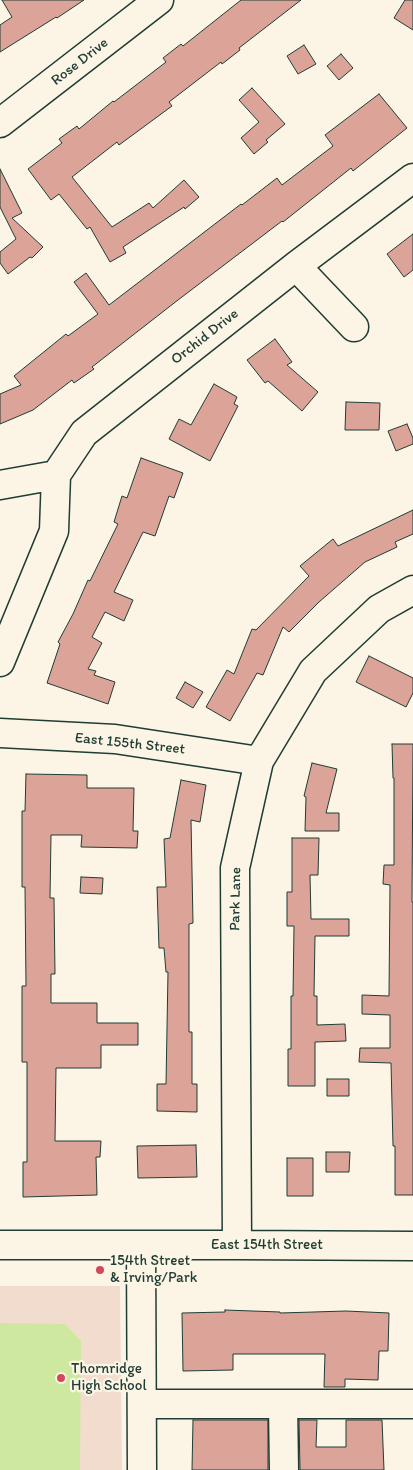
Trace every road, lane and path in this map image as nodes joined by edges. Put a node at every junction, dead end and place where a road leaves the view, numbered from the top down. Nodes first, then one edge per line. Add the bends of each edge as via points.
1 (159, 0) edge
2 (0, 123) edge
3 (413, 178) edge
4 (296, 266) junction
5 (354, 327) dead end
6 (56, 475) junction
7 (0, 485) edge
8 (413, 590) edge
9 (0, 662) edge
10 (0, 733) edge
11 (259, 761) junction
12 (0, 1245) edge
13 (141, 1245) junction
14 (236, 1245) junction
15 (413, 1246) edge
16 (142, 1404) junction
17 (283, 1404) junction
18 (413, 1404) edge
19 (142, 1470) edge
20 (284, 1470) edge

1 - 2 street, Rose Drive
3 - 4 street, Orchid Drive
4 - 5 street
4 - 6 street, Orchid Drive via 84,433
6 - 7 street
6 - 9 street via 54,531
8 - 11 street, Park Lane via 379,608 313,671
10 - 11 street, East 155th Street via 115,739
11 - 14 street, Park Lane via 235,868
12 - 13 street, East 154th Street
13 - 14 street, East 154th Street
13 - 16 street
14 - 15 street, East 154th Street
16 - 17 street
16 - 19 street
17 - 18 street
17 - 20 street

